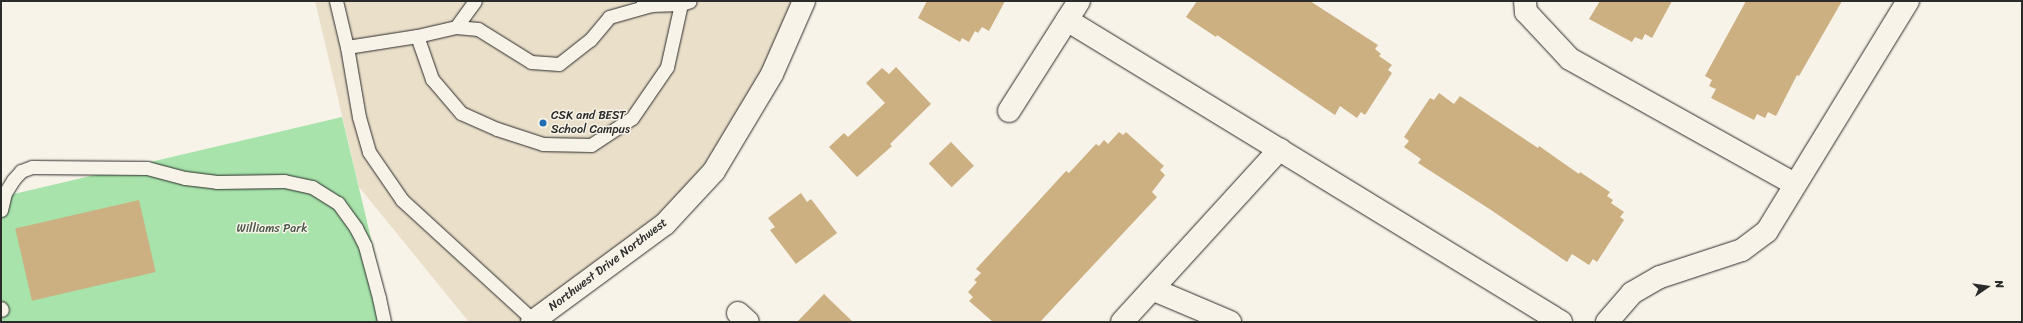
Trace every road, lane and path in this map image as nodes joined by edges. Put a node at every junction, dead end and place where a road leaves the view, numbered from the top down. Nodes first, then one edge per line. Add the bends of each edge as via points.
1 (336, 1) edge
2 (475, 1) edge
3 (804, 1) edge
4 (1079, 1) edge
5 (1525, 1) edge
6 (1908, 1) edge
7 (686, 2) edge
8 (646, 3) edge
9 (1067, 20) junction
10 (456, 27) junction
11 (417, 36) junction
12 (347, 47) junction
13 (1009, 111) dead end
14 (1280, 149) junction
15 (1795, 184) junction
16 (1, 210) edge
17 (1152, 289) junction
18 (533, 321) edge
19 (384, 322) edge
20 (1122, 322) edge
21 (1230, 322) edge
22 (1561, 322) edge
23 (1607, 322) edge

1 - 12 lane
2 - 10 lane
3 - 18 street, Northwest Drive Northwest via 772,74 714,171 665,224
4 - 9 street
5 - 15 street via 1526,12 1570,58
6 - 15 street
7 - 8 lane
7 - 11 lane via 667,67 632,118 591,145 543,144 497,129 461,113 432,79
8 - 10 lane via 609,17 590,40 559,64 531,62 478,29
9 - 13 street
9 - 14 street
10 - 11 lane
11 - 12 lane
12 - 18 lane via 359,118 370,152 402,200
14 - 17 street
14 - 22 street
15 - 23 street via 1767,231 1742,250 1660,277 1632,293
16 - 19 lane via 5,193 13,180 21,171 32,167 147,168 185,178 217,182 284,181 312,187 338,203 356,228 364,246
17 - 20 street
17 - 21 street

